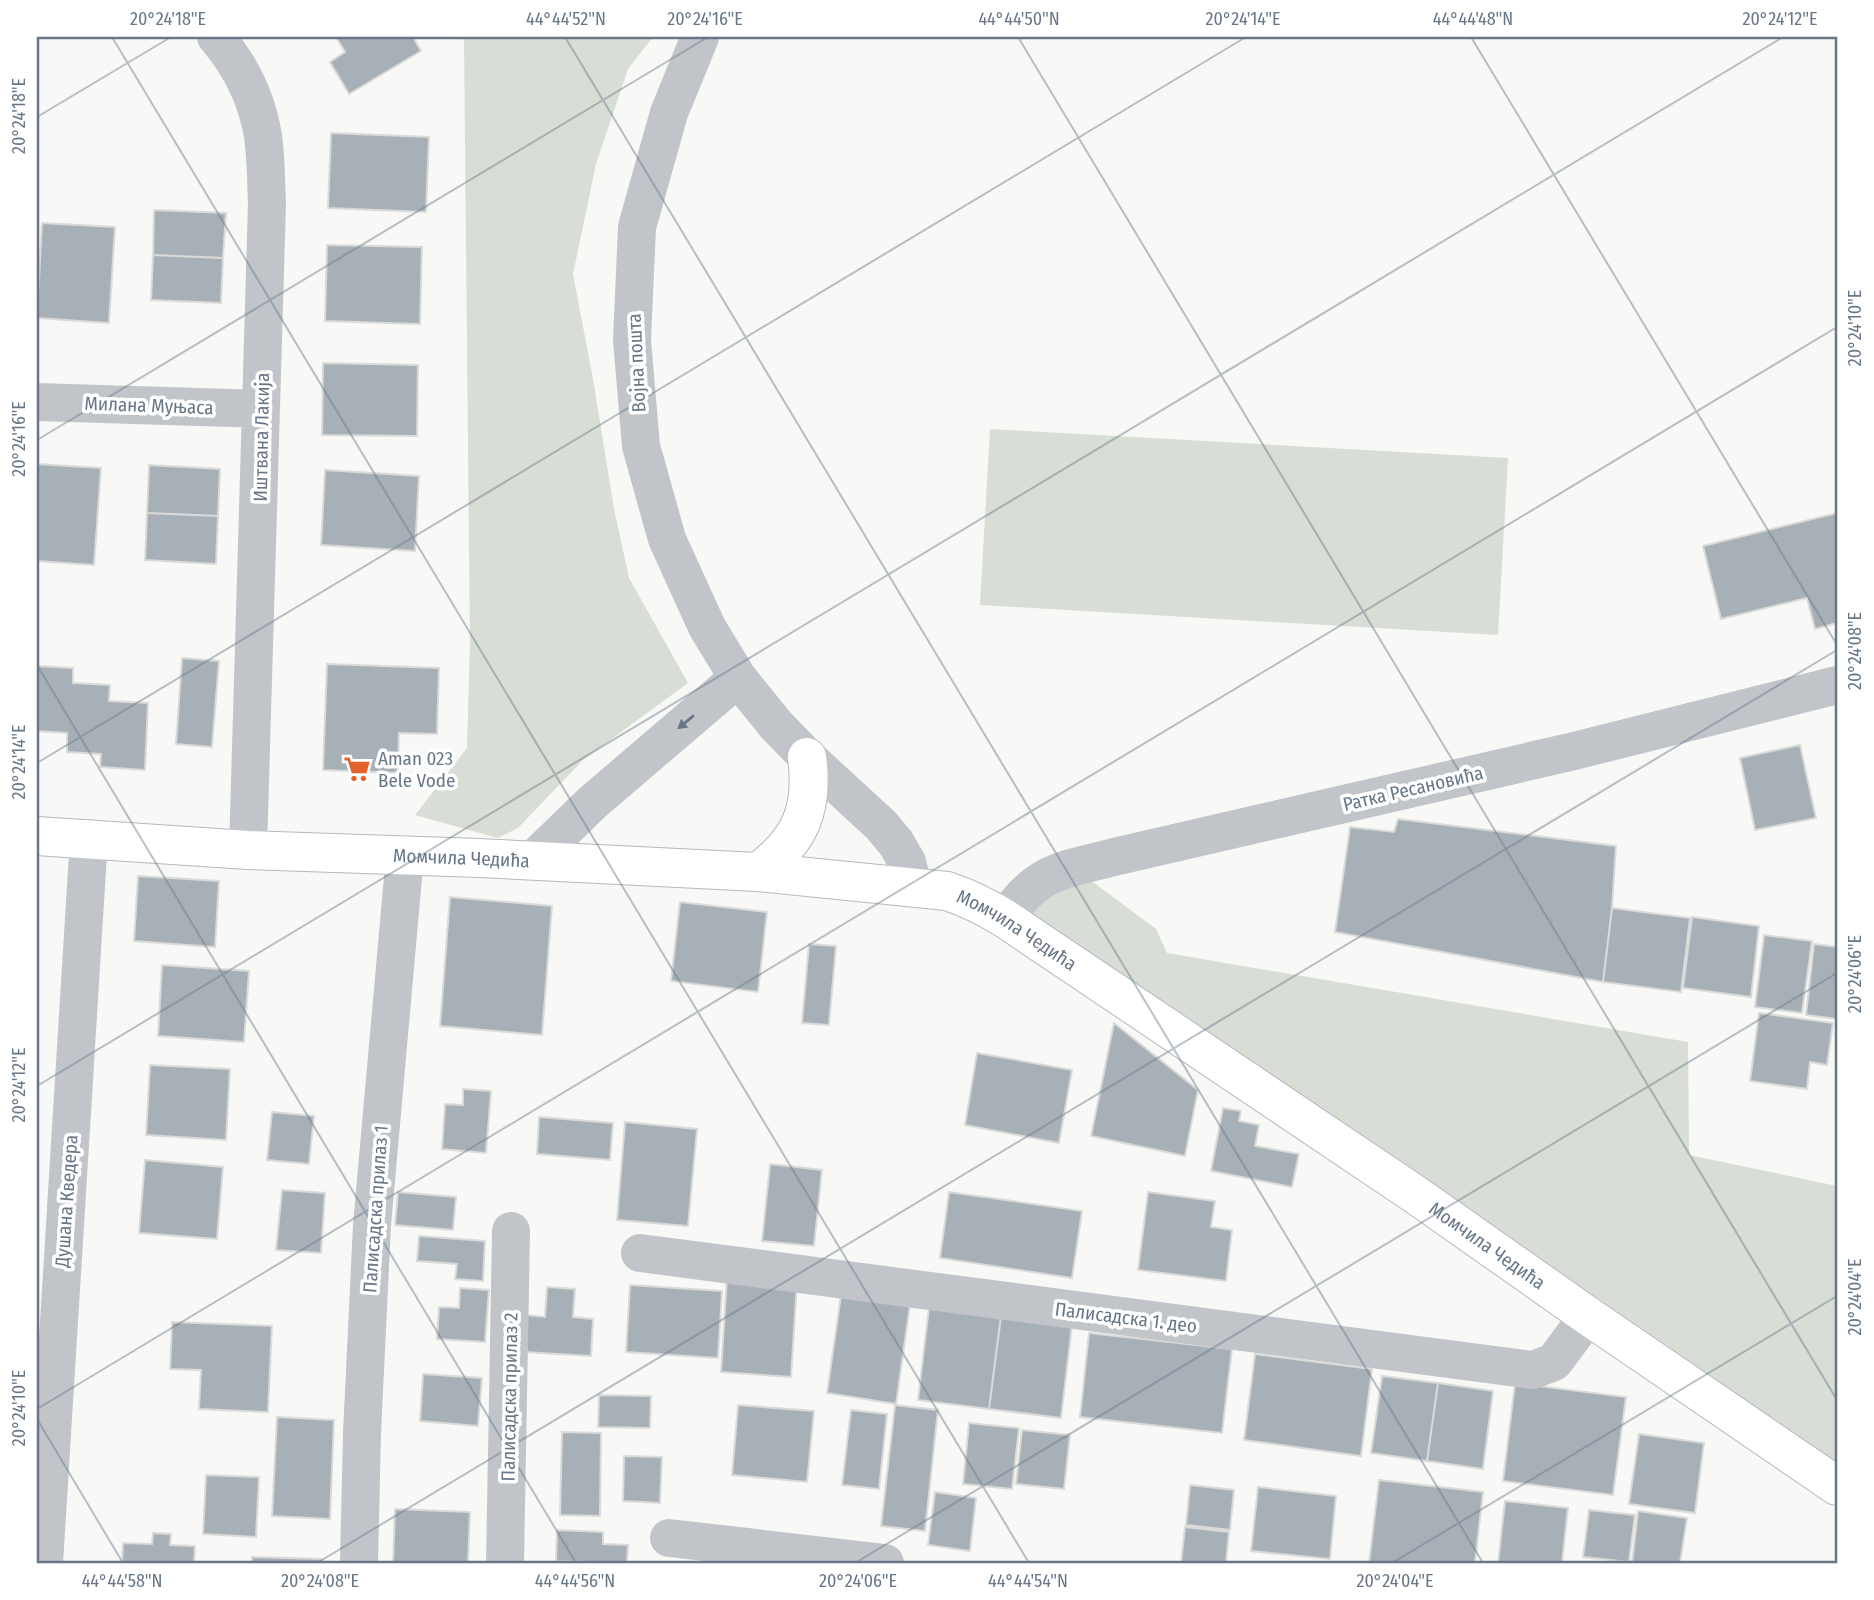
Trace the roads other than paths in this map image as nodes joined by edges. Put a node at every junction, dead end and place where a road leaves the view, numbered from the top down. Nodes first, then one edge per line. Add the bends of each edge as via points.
1 (216, 37) edge
2 (700, 37) edge
3 (37, 402) edge
4 (261, 409) junction
5 (738, 678) junction
6 (1837, 685) edge
7 (807, 757) junction
8 (37, 836) edge
9 (89, 838) junction
10 (248, 850) junction
11 (405, 855) junction
12 (532, 861) junction
13 (758, 872) junction
14 (913, 887) junction
15 (1004, 918) junction
16 (511, 1231) dead end
17 (640, 1254) dead end
18 (1588, 1316) junction
19 (1837, 1486) edge
20 (669, 1538) dead end
21 (44, 1563) edge
22 (359, 1563) edge
23 (505, 1563) edge
24 (885, 1563) edge

1 - 4 street, Иштвана Лакија via 244,75 263,135 267,203
2 - 5 street, Војна пошта via 669,113 637,227 632,340 641,446 667,538 707,627
3 - 4 street, Милана Муњаса
4 - 10 street, Иштвана Лакија
5 - 7 street, Војна пошта
5 -> 12 street via 593,802
6 - 15 street, Ратка Ресановића via 1087,864 1046,877
7 - 13 street via 808,802 801,823 783,850
7 - 14 street, Војна пошта via 896,843
8 - 9 street, Момчила Чедића
9 - 10 street, Момчила Чедића
9 - 21 street, Душана Кведера
10 - 11 street, Момчила Чедића
11 - 12 street, Момчила Чедића
11 - 22 street, Палисадска прилаз 1 via 372,1225
12 - 13 street, Момчила Чедића
13 - 14 street, Момчила Чедића
14 - 15 street, Момчила Чедића via 962,896
15 - 18 street, Момчила Чедића
16 - 23 street, Палисадска прилаз 2
17 - 18 street, Палисадска 1. део via 1533,1370 1554,1362
18 - 19 street, Момчила Чедића
20 - 24 street

